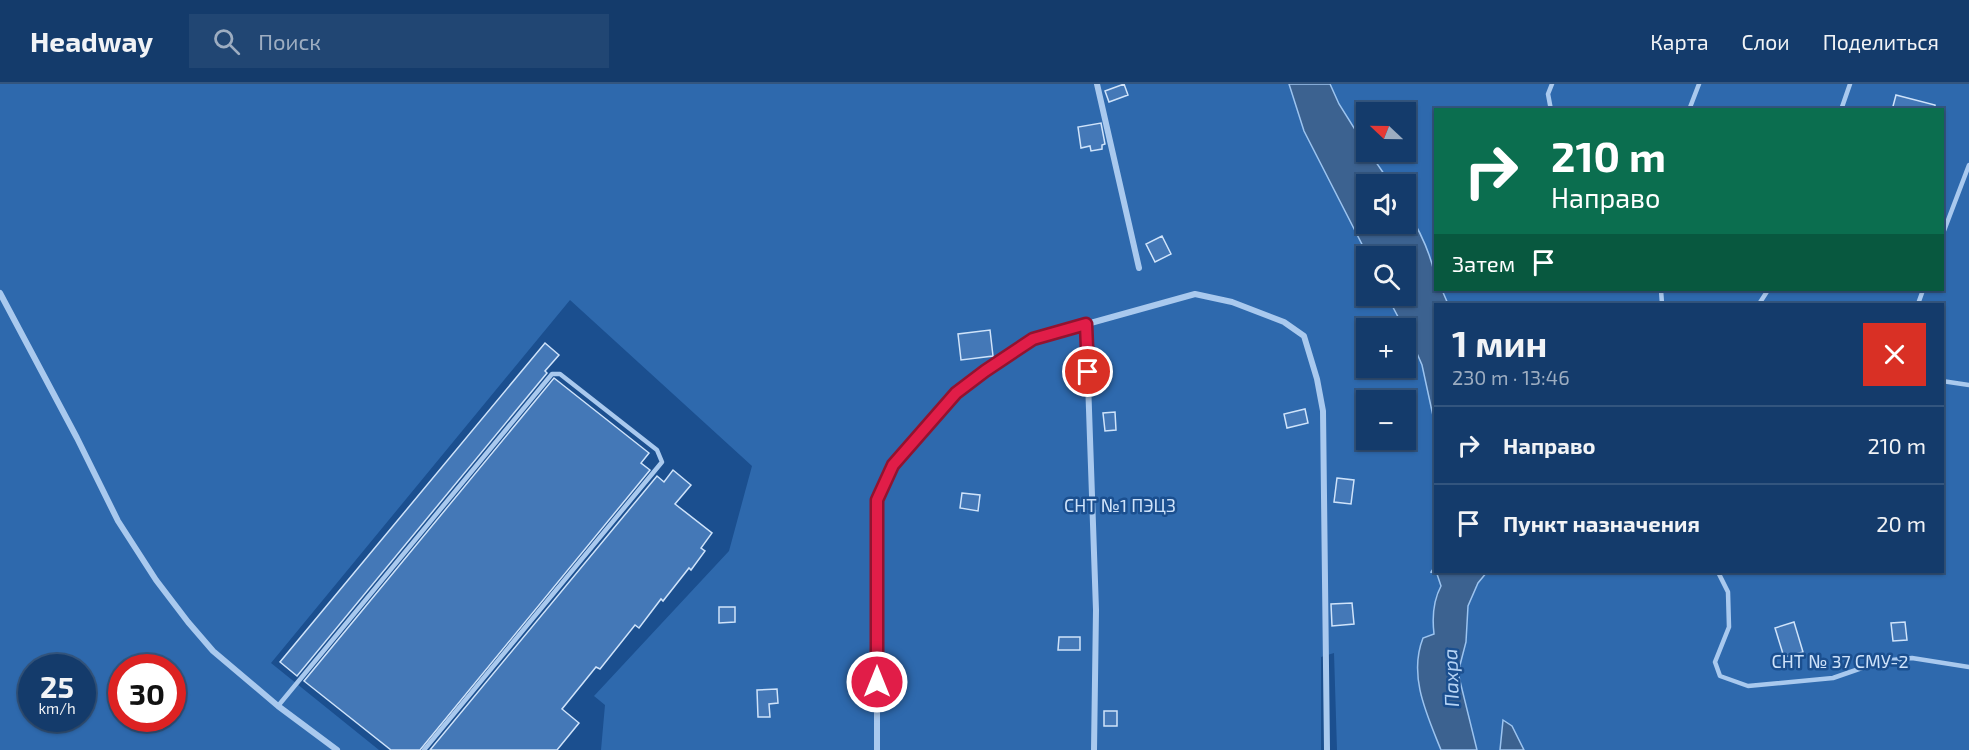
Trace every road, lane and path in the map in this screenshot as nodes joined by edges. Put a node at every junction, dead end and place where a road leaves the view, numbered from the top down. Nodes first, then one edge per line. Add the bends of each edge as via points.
1 (1097, 84) edge
2 (1552, 84) edge
3 (1699, 84) edge
4 (1850, 84) edge
5 (1551, 108) edge
6 (1690, 108) edge
7 (1842, 108) edge
8 (1969, 165) edge
9 (1944, 231) edge
10 (1139, 268) dead end
11 (0, 293) edge
12 (1086, 324) junction
13 (1944, 381) edge
14 (1969, 385) edge
15 (1718, 573) edge
16 (1969, 667) edge
17 (278, 706) junction
18 (337, 750) edge
19 (424, 750) edge
20 (878, 750) edge
21 (1095, 750) edge
22 (1327, 750) edge

1 - 10 street
2 - 5 lane via 1548,94
3 - 6 lane
4 - 7 lane
8 - 9 lane
11 - 17 street via 118,521 156,580 213,651
12 - 20 street via 1033,339 985,371 956,393 893,465 877,500
12 - 21 street via 1096,610
12 - 22 street via 1195,294 1257,311 1304,336 1323,411
13 - 14 lane
15 - 16 lane via 1728,592 1729,627 1715,662 1720,676 1748,686 1833,678 1881,661 1912,658
17 - 18 street
17 - 19 lane via 552,374 560,374 657,450 662,462

